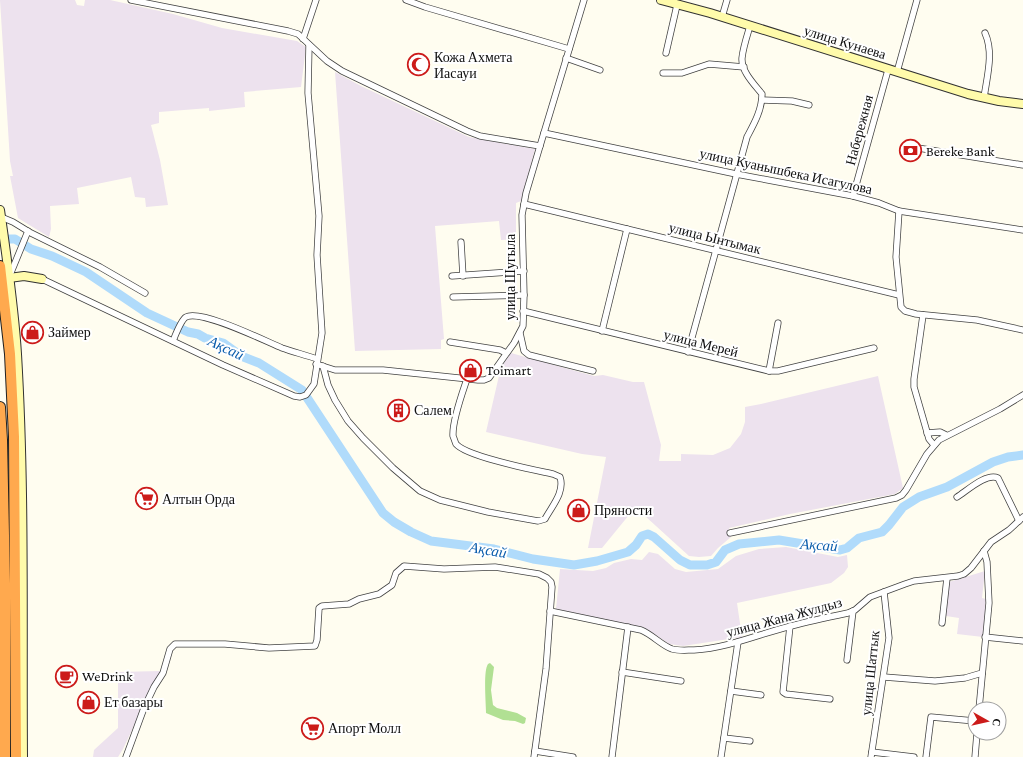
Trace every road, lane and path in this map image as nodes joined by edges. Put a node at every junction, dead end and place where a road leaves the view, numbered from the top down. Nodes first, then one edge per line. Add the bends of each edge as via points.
1 (132, 0) edge
2 (316, 0) edge
3 (406, 0) edge
4 (584, 0) edge
5 (661, 0) edge
6 (728, 0) edge
7 (917, 0) edge
8 (677, 4) junction
9 (722, 17) junction
10 (750, 26) junction
11 (985, 33) dead end
12 (303, 39) junction
13 (309, 44) junction
14 (569, 49) junction
15 (666, 53) dead end
16 (566, 58) junction
17 (744, 67) junction
18 (600, 70) dead end
19 (888, 70) junction
20 (897, 72) junction
21 (663, 73) dead end
22 (984, 98) junction
23 (762, 100) junction
24 (1023, 104) edge
25 (809, 105) dead end
26 (544, 133) junction
27 (540, 146) junction
28 (918, 148) dead end
29 (1023, 165) edge
30 (736, 174) junction
31 (853, 196) junction
32 (524, 204) junction
33 (899, 211) junction
34 (0, 214) edge
35 (627, 229) junction
36 (1023, 230) edge
37 (28, 231) junction
38 (460, 242) dead end
39 (716, 250) junction
40 (0, 266) edge
41 (524, 271) junction
42 (452, 276) dead end
43 (463, 276) junction
44 (9, 278) junction
45 (42, 279) joint
46 (146, 293) dead end
47 (524, 295) junction
48 (899, 295) junction
49 (453, 297) dead end
50 (523, 311) junction
51 (923, 315) junction
52 (778, 323) dead end
53 (1023, 330) edge
54 (602, 331) junction
55 (520, 333) junction
56 (173, 341) junction
57 (450, 342) dead end
58 (874, 348) dead end
59 (688, 352) junction
60 (506, 353) junction
61 (317, 361) junction
62 (323, 366) junction
63 (769, 371) junction
64 (593, 372) dead end
65 (466, 378) junction
66 (1023, 395) edge
67 (0, 407) edge
68 (927, 433) junction
69 (946, 436) junction
70 (934, 445) junction
71 (957, 496) dead end
72 (1021, 519) edge
73 (730, 533) dead end
74 (984, 551) junction
75 (947, 578) junction
76 (884, 592) junction
77 (550, 611) junction
78 (853, 611) junction
79 (942, 623) dead end
80 (790, 626) junction
81 (628, 627) junction
82 (985, 637) junction
83 (1023, 641) edge
84 (738, 642) junction
85 (847, 660) dead end
86 (622, 672) junction
87 (982, 673) junction
88 (884, 677) junction
89 (681, 681) dead end
90 (731, 691) junction
91 (761, 695) dead end
92 (830, 699) dead end
93 (980, 701) edge
94 (967, 720) edge
95 (724, 738) junction
96 (750, 741) dead end
97 (976, 741) edge
98 (534, 754) edge
99 (871, 754) edge
100 (5, 757) edge
101 (16, 757) edge
102 (23, 757) edge
103 (126, 757) edge
104 (571, 757) edge
105 (612, 757) edge
106 (721, 757) edge
107 (914, 757) edge
108 (926, 757) edge
109 (975, 757) edge

1 - 12 street via 288,31 298,34
2 - 12 street
3 - 14 street
4 - 14 street, улица Шугыла
5 - 8 main road, улица Кунаева
6 - 9 street
7 - 20 street
8 - 9 main road, улица Кунаева
8 - 15 street
9 - 10 main road, улица Кунаева
10 - 17 street via 742,59
10 - 19 main road, улица Кунаева
11 - 22 street via 990,55
12 - 13 street
13 - 27 street via 342,71 467,132
13 - 61 street via 308,93 319,216 317,255 322,325
14 - 16 street, улица Шугыла
16 - 18 street
16 - 26 street, улица Шугыла
17 - 21 street via 709,64 682,73
17 - 23 street via 762,94
19 - 20 main road, улица Кунаева
19 - 31 street, Набережная
20 - 22 main road, улица Кунаева
22 - 24 main road, улица Кунаева
23 - 25 street via 792,101
23 - 30 street
26 - 27 street, улица Шугыла
26 - 30 street, улица Куанышбека Исагулова
27 - 32 street, улица Шугыла
28 - 29 street
30 - 31 street, улица Куанышбека Исагулова
30 - 39 street
31 - 33 street, улица Куанышбека Исагулова
32 - 35 street, улица Ынтымак
32 - 41 street, улица Шугыла
33 - 36 street, улица Куанышбека Исагулова
33 - 48 street via 896,257
34 - 37 street
34 - 44 main road
35 - 39 street, улица Ынтымак
35 - 54 street
37 - 44 street
37 - 46 street
38 - 43 street
39 - 48 street, улица Ынтымак
39 - 59 street
40 - 101 highway via 10,354 14,437
41 - 43 street
41 - 47 street, улица Шугыла
42 - 43 street
44 - 45 main road via 24,276
44 - 102 main road via 21,427
45 - 56 street
47 - 49 street
47 - 50 street, улица Шугыла
48 - 51 street via 901,307 905,311
50 - 54 street, улица Мерей
50 - 55 street, улица Шугыла via 523,326
51 - 53 street via 977,320
51 - 68 street via 914,388
52 - 63 street
54 - 59 street, улица Мерей
55 - 60 street, улица Шугыла
55 - 64 street via 524,351 529,355
56 - 61 street, улица Шугыла via 187,317 208,318
56 - 61 street via 222,365 300,397 306,395 314,384
57 - 60 street
58 - 63 street, улица Мерей
59 - 63 street, улица Мерей
60 - 65 street, улица Шугыла via 489,378
61 - 62 street, улица Шугыла
62 - 65 street, улица Шугыла via 335,370 383,370
62 - 65 street via 328,385 348,421 388,463 420,491 440,500 488,512 538,521 545,519 561,490 560,478 553,474 488,459 466,451 456,444 453,426
66 - 69 street
67 - 100 highway via 5,583
68 - 69 street via 940,432
68 - 70 street
69 - 70 street
70 - 73 street via 906,490 896,498
71 - 72 street via 986,478 994,476 998,478
72 - 74 street, улица Жана Жулдыз via 991,542
74 - 75 street, улица Жана Жулдыз via 964,574
74 - 82 street via 989,586
75 - 76 street, улица Жана Жулдыз via 914,581
75 - 79 street
76 - 78 street, улица Жана Жулдыз via 870,597
76 - 88 street, улица Шаттык via 889,638
77 - 81 street, улица Жана Жулдыз
77 - 98 street via 546,669
77 - 103 street via 551,582 538,574 495,567 444,569 404,566 396,574 392,585 379,594 349,604 319,608 315,646 269,648 225,644 175,644 170,649 163,673 144,708
78 - 80 street, улица Жана Жулдыз
78 - 85 street
80 - 84 street, улица Жана Жулдыз
80 - 92 street via 783,692
81 - 84 street, улица Жана Жулдыз via 648,633 667,647 682,651
81 - 86 street
82 - 83 street
82 - 87 street
84 - 90 street
86 - 89 street
86 - 105 street
87 - 88 street via 965,678 934,681
87 - 93 street
88 - 99 street, улица Шаттык
90 - 91 street
90 - 95 street
94 - 108 street via 931,717
95 - 96 street
95 - 106 street
97 - 109 street
98 - 104 street
99 - 107 street

